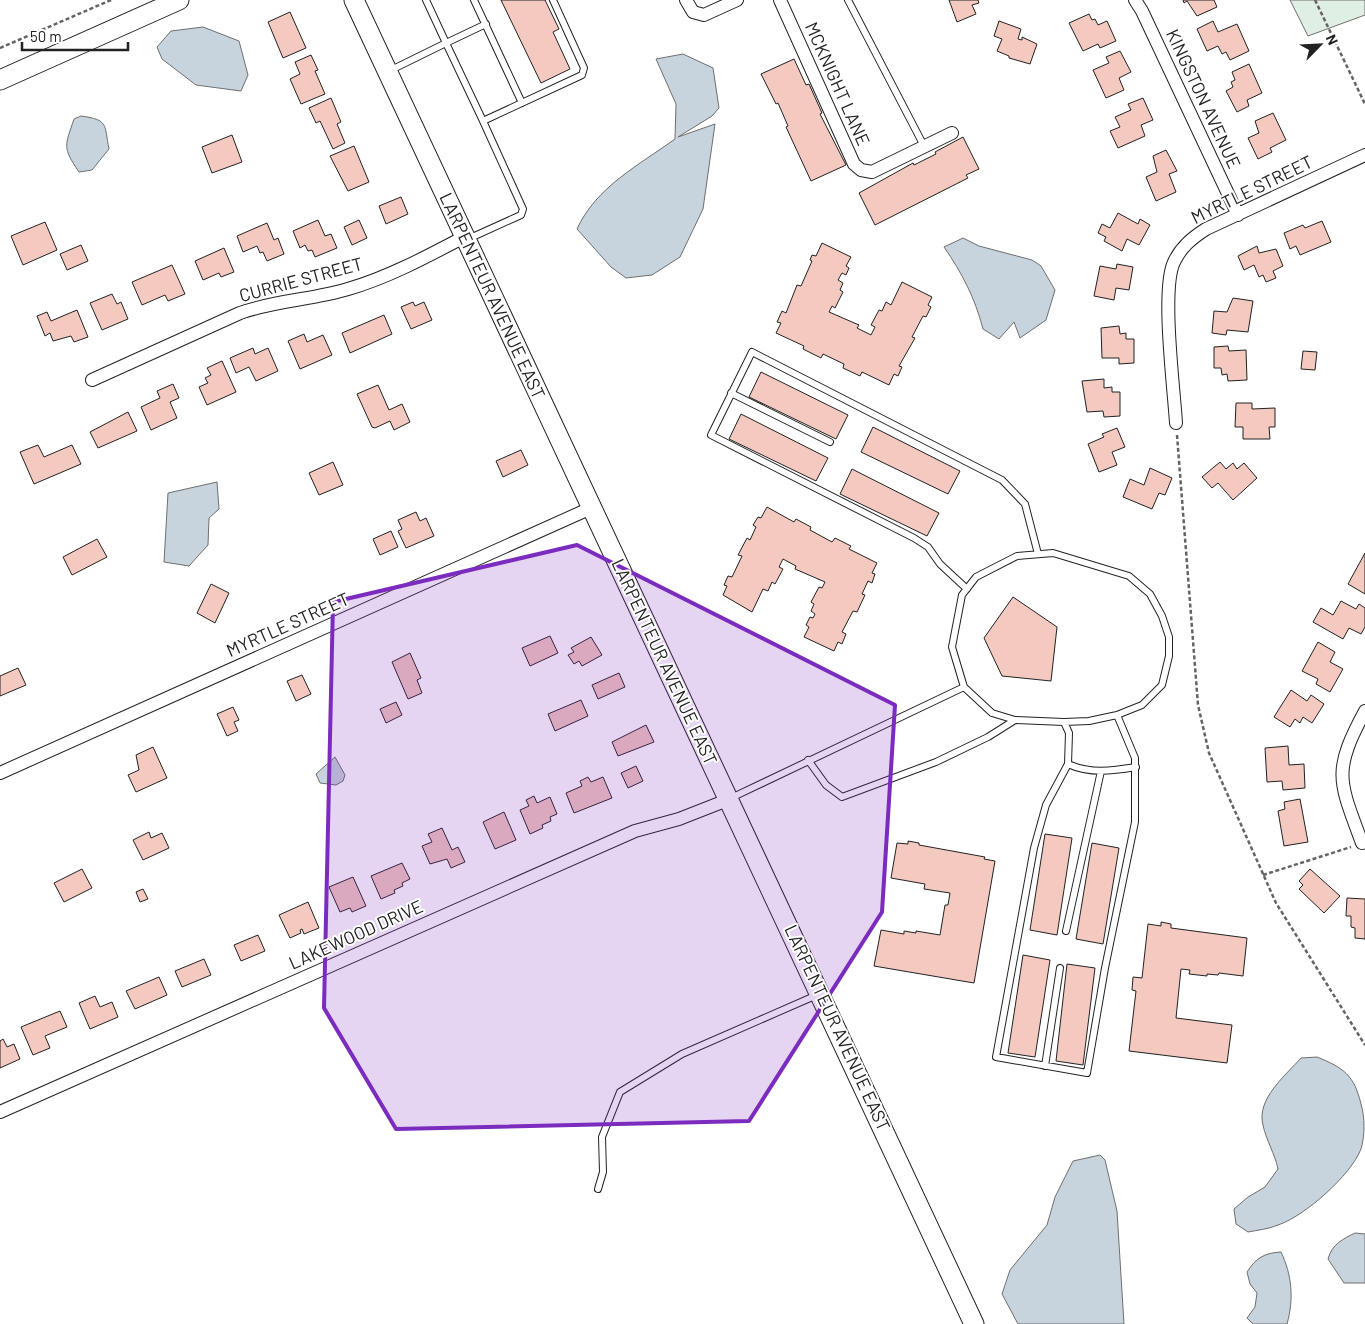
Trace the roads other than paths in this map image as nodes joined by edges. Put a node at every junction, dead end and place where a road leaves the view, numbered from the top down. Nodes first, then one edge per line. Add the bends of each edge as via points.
1 (179, 0) edge
2 (354, 0) edge
3 (426, 0) edge
4 (474, 0) edge
5 (553, 0) edge
6 (686, 0) edge
7 (738, 0) edge
8 (780, 0) edge
9 (848, 0) edge
10 (1135, 0) edge
11 (486, 24) junction
12 (446, 43) junction
13 (387, 72) junction
14 (0, 80) edge
15 (522, 103) junction
16 (483, 121) junction
17 (952, 133) dead end
18 (924, 146) junction
19 (1365, 155) edge
20 (1238, 214) junction
21 (465, 239) junction
22 (92, 380) dead end
23 (731, 393) junction
24 (1176, 423) road end
25 (830, 442) dead end
26 (591, 508) junction
27 (1038, 554) junction
28 (967, 589) junction
29 (964, 686) junction
30 (1365, 711) edge
31 (1117, 715) junction
32 (1015, 720) junction
33 (1064, 722) junction
34 (808, 760) junction
35 (1068, 764) junction
36 (1136, 767) junction
37 (1101, 771) junction
38 (0, 773) edge
39 (730, 799) junction
40 (1362, 844) road end
41 (1066, 931) dead end
42 (1060, 968) dead end
43 (820, 994) junction
44 (1045, 1066) junction
45 (0, 1112) edge
46 (598, 1189) dead end
47 (974, 1324) edge

1 - 14 street
2 - 13 street, LARPENTEUR AVENUE EAST
3 - 12 lane
4 - 11 lane
5 - 15 lane via 584,68 582,75
6 - 7 street via 693,12 704,15
8 - 18 street, MCKNIGHT LANE via 854,164 861,170 872,172
9 - 18 lane
10 - 20 street, KINGSTON AVENUE
11 - 12 lane
11 - 15 lane
12 - 13 lane
12 - 16 lane
13 - 21 street, LARPENTEUR AVENUE EAST
15 - 16 lane
16 - 21 lane via 523,209 521,215
17 - 18 street, MCKNIGHT LANE
19 - 20 street, MYRTLE STREET
20 - 24 street, MYRTLE STREET via 1192,238 1174,263 1168,292
21 - 22 street, CURRIE STREET via 351,288 264,304 240,313
21 - 26 street, LARPENTEUR AVENUE EAST
23 - 25 lane
23 - 27 lane via 752,352 1002,480 1025,504
23 - 28 lane via 711,435 914,538 928,547 940,564
26 - 38 street, MYRTLE STREET
26 - 39 street, LARPENTEUR AVENUE EAST
27 - 28 lane via 1017,556 976,577
27 - 31 lane via 1053,554 1129,576 1150,594 1162,616 1169,637 1169,656 1162,685 1142,705
28 - 29 lane via 962,595 952,647
29 - 32 lane via 992,713
29 - 34 lane
30 - 40 street via 1344,753 1341,769 1342,785
31 - 33 lane
31 - 36 lane
32 - 33 lane
32 - 34 lane via 936,762 842,798 826,785
33 - 35 lane via 1069,734
34 - 39 lane
35 - 37 lane via 1082,770
35 - 44 lane via 1046,805 1034,848 996,1057
36 - 37 lane
36 - 44 lane via 1135,822 1087,1073
37 - 41 lane
39 - 43 street, LARPENTEUR AVENUE EAST
39 - 45 street, LAKEWOOD DRIVE via 679,819 635,831
42 - 44 lane
43 - 46 lane via 682,1054 620,1092 602,1137 603,1172
43 - 47 street, LARPENTEUR AVENUE EAST

